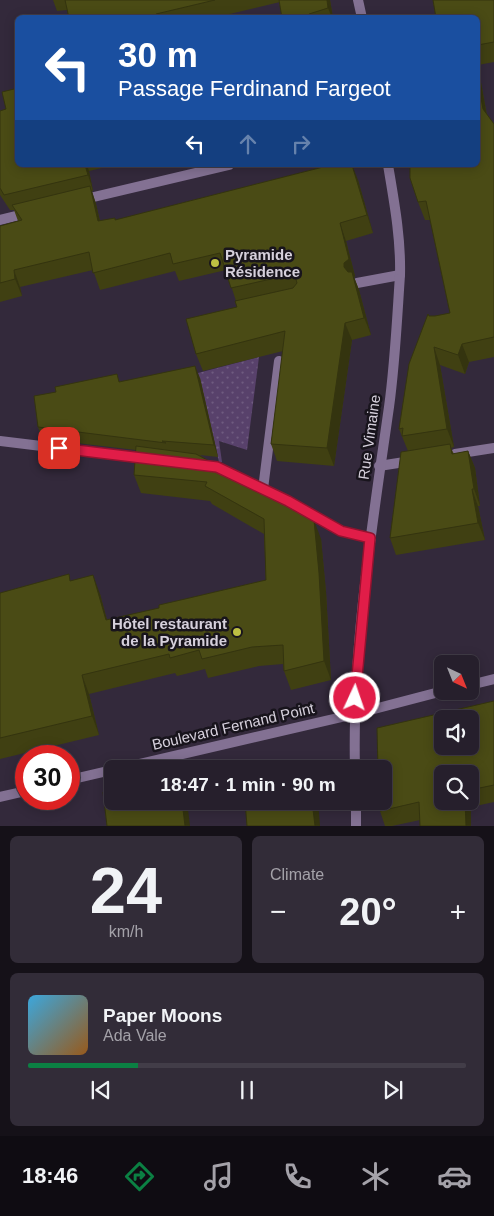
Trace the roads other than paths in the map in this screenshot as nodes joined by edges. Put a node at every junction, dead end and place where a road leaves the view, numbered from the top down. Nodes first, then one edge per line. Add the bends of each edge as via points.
1 (358, 0) edge
2 (361, 15) edge
3 (221, 167) edge
4 (388, 167) edge
5 (67, 204) edge
6 (38, 210) edge
7 (0, 220) edge
8 (400, 275) junction
9 (357, 283) edge
10 (279, 361) edge
11 (0, 441) edge
12 (494, 448) edge
13 (446, 456) edge
14 (158, 460) edge
15 (418, 460) edge
16 (379, 466) junction
17 (240, 478) edge
18 (263, 489) junction
19 (370, 538) junction
20 (494, 679) edge
21 (479, 683) edge
22 (434, 693) edge
23 (355, 714) junction
24 (155, 760) edge
25 (355, 760) edge
26 (104, 772) edge
27 (80, 777) edge
28 (15, 793) edge
29 (0, 797) edge
30 (356, 810) edge
31 (356, 826) edge

1 - 2 street
3 - 5 street
4 - 8 street, Rue Vimaine via 401,259
6 - 7 street
8 - 9 street
8 - 16 street, Rue Vimaine via 389,407
10 - 18 street
11 - 14 street
12 - 13 street
15 - 16 street
16 - 19 street, Rue Vimaine
17 - 18 street
18 - 19 street via 341,531
19 - 23 street, Rue Vimaine
20 - 21 street
22 - 23 street, Boulevard Fernand Point
23 - 24 street, Boulevard Fernand Point
23 - 25 street, Rue Vimaine
26 - 27 street
28 - 29 street
30 - 31 street

